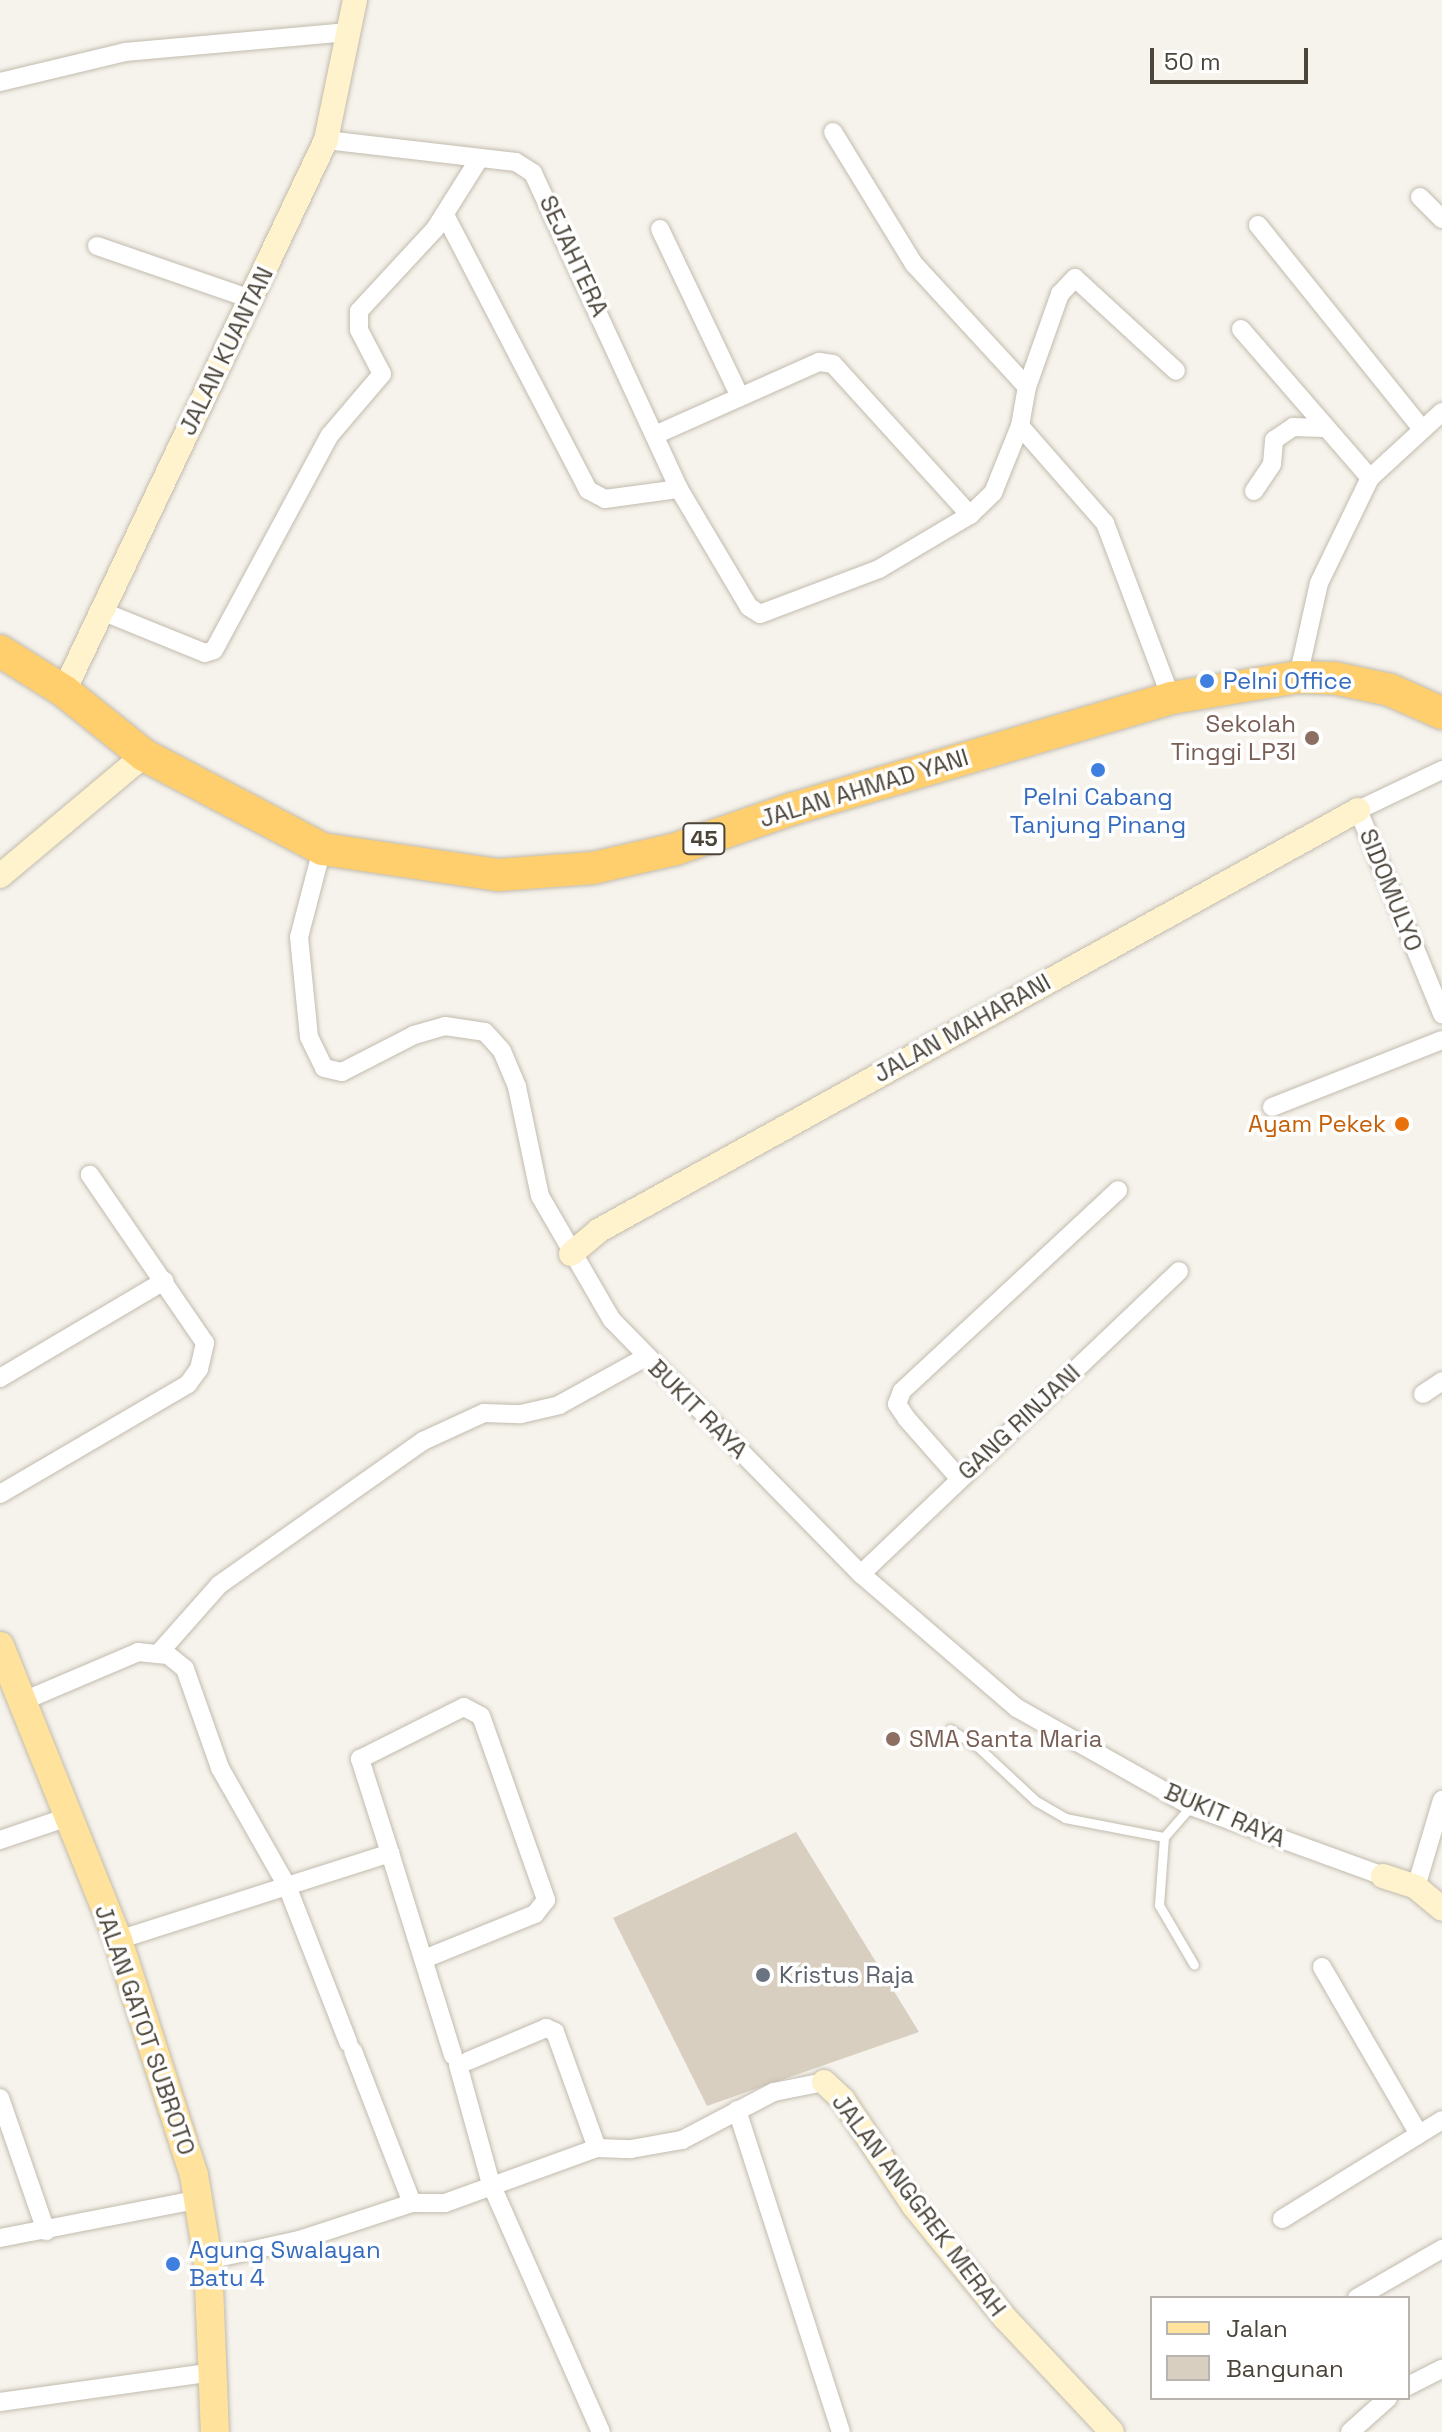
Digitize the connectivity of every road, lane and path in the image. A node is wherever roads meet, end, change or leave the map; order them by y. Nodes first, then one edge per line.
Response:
1 (355, 0) edge
2 (351, 32) junction
3 (2, 74) edge
4 (833, 132) dead end
5 (326, 140) junction
6 (479, 159) junction
7 (1420, 197) dead end
8 (445, 215) junction
9 (1442, 219) edge
10 (1258, 225) dead end
11 (660, 229) dead end
12 (97, 246) dead end
13 (254, 300) junction
14 (1241, 329) dead end
15 (1176, 371) dead end
16 (1027, 387) junction
17 (740, 397) junction
18 (1442, 412) edge
19 (1020, 426) junction
20 (1323, 428) junction
21 (1421, 428) junction
22 (655, 435) junction
23 (1370, 478) junction
24 (679, 489) junction
25 (1254, 491) dead end
26 (970, 515) junction
27 (99, 610) junction
28 (0, 651) edge
29 (1298, 677) junction
30 (64, 691) junction
31 (1171, 698) junction
32 (1442, 713) edge
33 (144, 755) junction
34 (1442, 770) edge
35 (1358, 810) junction
36 (322, 849) junction
37 (0, 876) edge
38 (1442, 1014) edge
39 (1442, 1040) edge
40 (1272, 1107) dead end
41 (90, 1175) dead end
42 (1118, 1190) dead end
43 (571, 1254) junction
44 (1179, 1271) dead end
45 (164, 1281) junction
46 (646, 1357) junction
47 (0, 1378) edge
48 (1442, 1381) edge
49 (1423, 1394) dead end
50 (959, 1478) junction
51 (0, 1494) edge
52 (861, 1574) junction
53 (0, 1646) edge
54 (158, 1654) junction
55 (21, 1702) junction
56 (950, 1729) dead end
57 (1442, 1800) edge
58 (1191, 1806) junction
59 (65, 1818) junction
60 (1164, 1837) junction
61 (0, 1840) edge
62 (390, 1853) junction
63 (1383, 1876) joint
64 (287, 1886) junction
65 (1416, 1887) junction
66 (1442, 1909) edge
67 (118, 1940) junction
68 (424, 1959) junction
69 (1194, 1965) dead end
70 (1322, 1967) dead end
71 (459, 2060) junction
72 (819, 2083) joint
73 (0, 2098) edge
74 (737, 2110) junction
75 (1442, 2120) edge
76 (1419, 2134) junction
77 (597, 2148) junction
78 (491, 2184) junction
79 (201, 2199) junction
80 (412, 2203) junction
81 (1282, 2219) dead end
82 (46, 2231) junction
83 (0, 2238) edge
84 (1442, 2249) edge
85 (208, 2260) junction
86 (1360, 2296) edge
87 (1442, 2369) edge
88 (213, 2372) junction
89 (1410, 2385) edge
90 (1386, 2400) edge
91 (0, 2402) edge
92 (215, 2432) edge
93 (601, 2432) edge
94 (841, 2432) edge
95 (1112, 2432) edge
96 (1350, 2432) edge

1 - 2 street, JALAN KUANTAN
2 - 3 street
2 - 5 street, JALAN KUANTAN
4 - 16 street
5 - 6 street, SEJAHTERA
5 - 13 street, JALAN KUANTAN
6 - 8 street
6 - 22 street, SEJAHTERA
7 - 9 street
8 - 24 street
8 - 27 street
10 - 21 street
11 - 17 street
12 - 13 street
13 - 27 street, JALAN KUANTAN
14 - 20 street
15 - 16 street
16 - 19 street
17 - 22 street
17 - 26 street
18 - 21 street
19 - 26 street
19 - 31 street
20 - 23 street
20 - 25 street
21 - 23 street
22 - 24 street, SEJAHTERA
23 - 29 street
24 - 26 street, SEJAHTERA
27 - 30 street, JALAN KUANTAN
28 - 30 highway, JALAN AHMAD YANI / 45
29 - 31 highway, JALAN AHMAD YANI / 45
29 - 32 highway, JALAN AHMAD YANI / 45
30 - 33 highway, JALAN AHMAD YANI / 45
31 - 36 highway, JALAN AHMAD YANI / 45
33 - 36 highway, JALAN AHMAD YANI / 45
33 - 37 street
34 - 35 street
35 - 38 street, SIDOMULYO
35 - 43 street, JALAN MAHARANI
36 - 43 street, BUKIT RAYA
39 - 40 street
41 - 45 street
42 - 50 street
43 - 46 street, BUKIT RAYA
44 - 50 street, GANG RINJANI
45 - 47 street
45 - 51 street
46 - 52 street, BUKIT RAYA
46 - 54 street
48 - 49 street
50 - 52 street, GANG RINJANI
52 - 58 street, BUKIT RAYA
53 - 55 main road, JALAN GATOT SUBROTO
54 - 55 street
54 - 64 street
55 - 59 main road, JALAN GATOT SUBROTO
56 - 60 lane
57 - 65 street
58 - 60 lane
58 - 63 street, BUKIT RAYA
59 - 61 street
59 - 67 main road, JALAN GATOT SUBROTO
60 - 69 lane
62 - 64 street
62 - 68 street
62 - 68 street
63 - 65 street
64 - 67 street
64 - 80 street
65 - 66 street
67 - 79 main road, JALAN GATOT SUBROTO
68 - 71 street
70 - 76 street
71 - 77 street
71 - 78 street
72 - 74 street
72 - 95 street, JALAN ANGGREK MERAH
73 - 82 street
74 - 77 street
74 - 94 street
75 - 76 street
76 - 81 street
77 - 78 street
78 - 80 street
78 - 93 street
79 - 82 street
79 - 85 main road, JALAN GATOT SUBROTO
80 - 85 street
82 - 83 street
84 - 86 street
85 - 88 main road, JALAN GATOT SUBROTO
87 - 89 street
88 - 91 street
88 - 92 main road, JALAN GATOT SUBROTO
90 - 96 street

